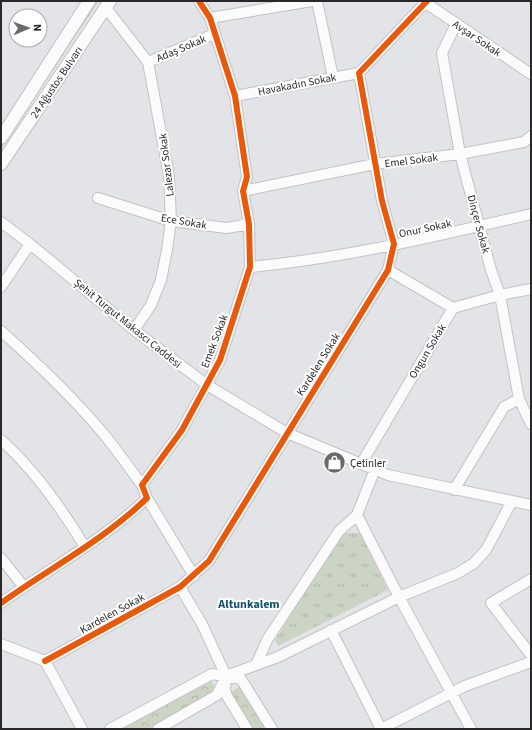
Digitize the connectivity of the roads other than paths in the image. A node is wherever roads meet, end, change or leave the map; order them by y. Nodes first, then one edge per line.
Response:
1 (90, 1) edge
2 (199, 1) edge
3 (312, 1) edge
4 (317, 1) edge
5 (425, 2) edge
6 (108, 5) edge
7 (210, 18) junction
8 (456, 24) junction
9 (214, 34) junction
10 (148, 62) junction
11 (359, 73) junction
12 (531, 74) edge
13 (333, 77) junction
14 (235, 96) junction
15 (531, 136) edge
16 (1, 138) edge
17 (460, 154) junction
18 (1, 164) edge
19 (375, 164) junction
20 (243, 191) junction
21 (98, 198) dead end
22 (531, 214) edge
23 (171, 221) junction
24 (1, 222) edge
25 (249, 224) junction
26 (480, 226) junction
27 (30, 244) junction
28 (394, 244) junction
29 (250, 267) junction
30 (388, 270) junction
31 (1, 287) edge
32 (531, 289) edge
33 (500, 295) junction
34 (453, 308) junction
35 (134, 330) junction
36 (1, 331) edge
37 (207, 385) junction
38 (519, 399) junction
39 (531, 424) edge
40 (287, 433) junction
41 (1, 440) edge
42 (361, 464) junction
43 (375, 469) junction
44 (142, 484) junction
45 (454, 490) junction
46 (148, 498) junction
47 (512, 501) junction
48 (531, 505) edge
49 (357, 515) junction
50 (85, 547) junction
51 (1, 558) edge
52 (194, 576) junction
53 (531, 579) edge
54 (24, 587) junction
55 (180, 587) junction
56 (399, 597) junction
57 (1, 603) edge
58 (331, 630) junction
59 (1, 644) edge
60 (531, 655) edge
61 (45, 661) junction
62 (531, 662) edge
63 (256, 665) junction
64 (226, 676) junction
65 (451, 694) junction
66 (163, 728) edge
67 (82, 729) edge
68 (110, 729) edge
69 (247, 729) edge
70 (272, 729) edge
71 (381, 729) edge
72 (471, 729) edge

1 - 16 main road, 24 Ağustos Bulvarı
2 - 7 street, Emek Sokak
3 - 7 street, Adaş Sokak
4 - 13 street
5 - 8 street, Avşar Sokak
5 - 11 street
6 - 10 street, Lalezar Sokak
6 - 18 main road, 24 Ağustos Bulvarı
7 - 9 street, Emek Sokak
8 - 12 street, Avşar Sokak
8 - 17 street, Dinçer Sokak
9 - 10 street, Adaş Sokak
9 - 14 street, Emek Sokak
10 - 23 street, Lalezar Sokak
11 - 13 street, Havakadın Sokak
11 - 19 street, Kardelen Sokak
13 - 14 street, Havakadın Sokak
14 - 20 street, Emek Sokak
15 - 17 street, Emel Sokak
17 - 19 street, Emel Sokak
17 - 26 street, Dinçer Sokak
19 - 20 street, Emel Sokak
19 - 28 street, Kardelen Sokak
20 - 25 street, Emek Sokak
21 - 23 street, Ece Sokak
22 - 26 street, Onur Sokak
23 - 25 street, Ece Sokak
23 - 35 street, Lalezar Sokak
24 - 27 street, Şehit Turgut Makascı Caddesi
25 - 29 street, Emek Sokak
26 - 28 street, Onur Sokak
26 - 33 street, Dinçer Sokak
27 - 31 street
27 - 35 street, Şehit Turgut Makascı Caddesi
28 - 29 street, Onur Sokak
28 - 30 street, Kardelen Sokak
29 - 37 street, Emek Sokak
30 - 34 street
30 - 40 street, Kardelen Sokak
32 - 33 street
33 - 34 street
33 - 38 street, Dinçer Sokak
34 - 42 street, Ongun Sokak
35 - 37 street, Şehit Turgut Makascı Caddesi
36 - 44 street
37 - 40 street, Şehit Turgut Makascı Caddesi
37 - 44 street, Emek Sokak
38 - 39 street, Dinçer Sokak
38 - 45 street
40 - 42 street, Şehit Turgut Makascı Caddesi
40 - 52 street, Kardelen Sokak
41 - 50 street
42 - 43 street, Şehit Turgut Makascı Caddesi
43 - 45 street, Şehit Turgut Makascı Caddesi
43 - 49 street
44 - 46 street
45 - 47 street, Şehit Turgut Makascı Caddesi
46 - 50 street
46 - 52 street
47 - 48 street, Şehit Turgut Makascı Caddesi
47 - 56 street
49 - 56 street
49 - 63 street
50 - 54 street
51 - 54 street
52 - 55 street, Kardelen Sokak
53 - 60 street
54 - 57 street
55 - 61 street, Kardelen Sokak
55 - 64 street
56 - 58 street
56 - 65 street
58 - 63 street
58 - 71 street
59 - 61 street
61 - 67 street
62 - 65 street
63 - 64 street
64 - 66 street
64 - 68 street
64 - 69 street
64 - 70 street
65 - 71 street
65 - 72 street

